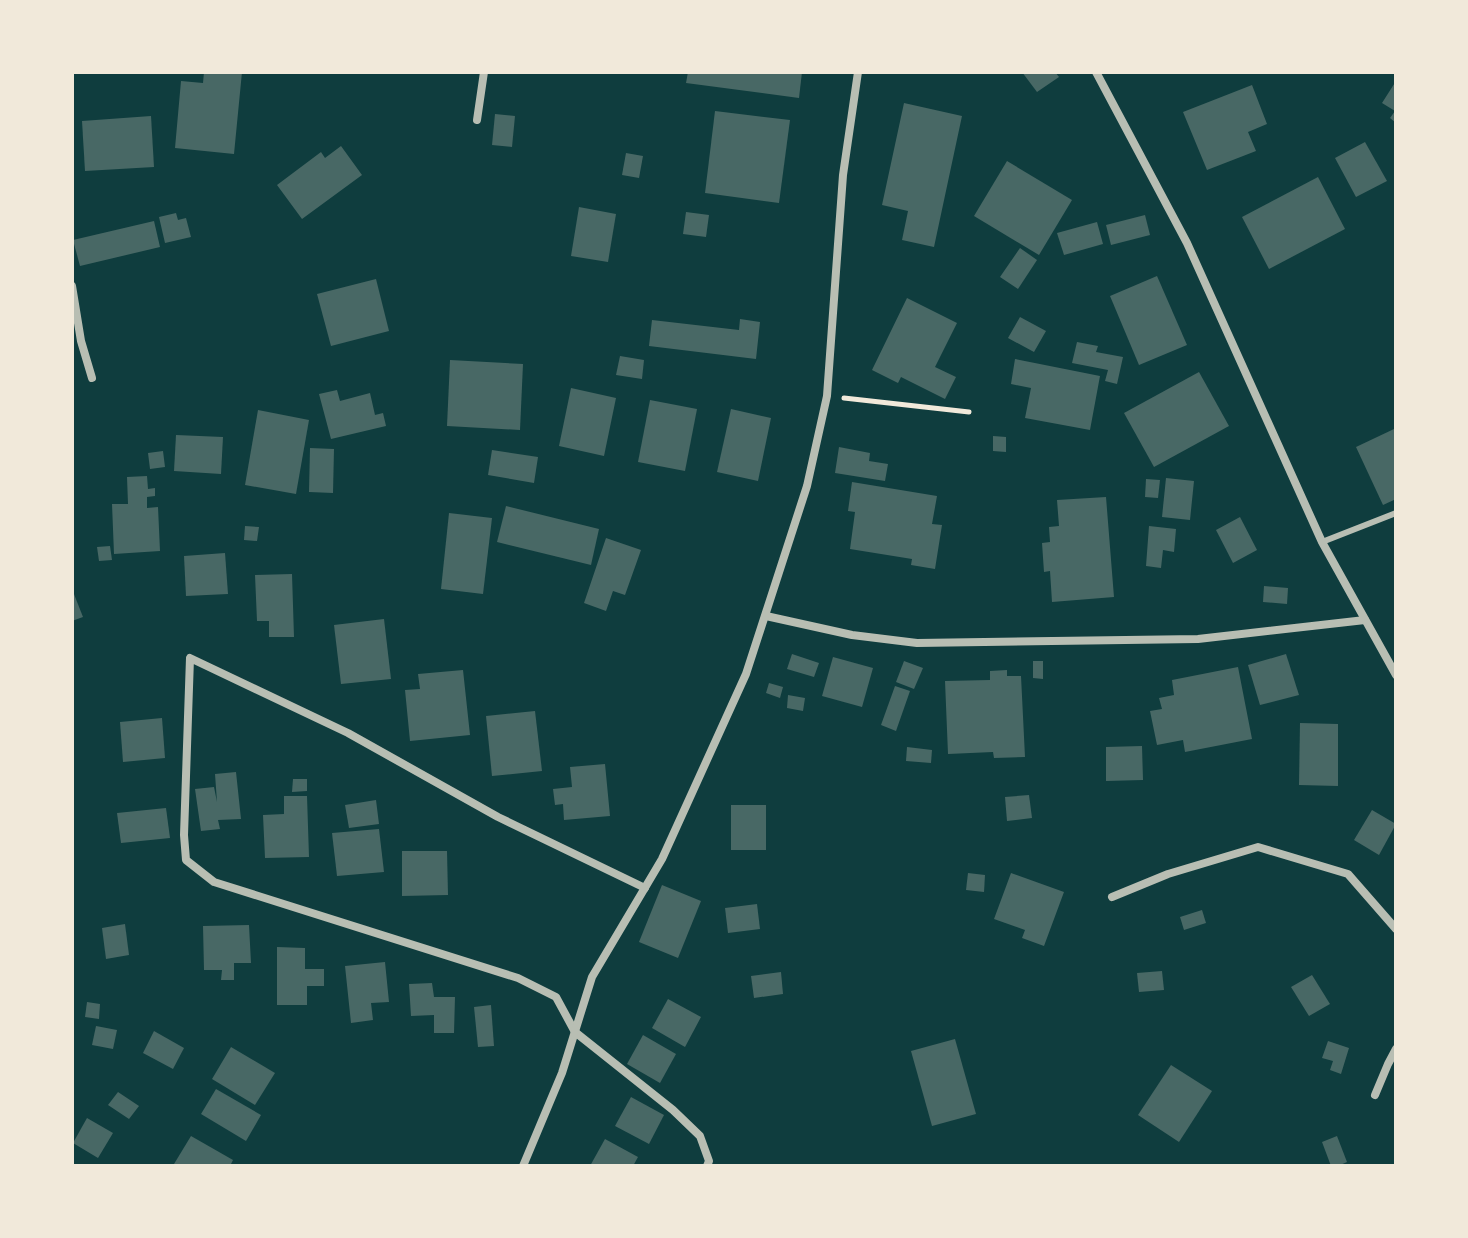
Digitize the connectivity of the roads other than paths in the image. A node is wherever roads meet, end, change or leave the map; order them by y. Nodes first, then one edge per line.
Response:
1 (484, 72) edge
2 (858, 72) edge
3 (1096, 72) edge
4 (477, 120) dead end
5 (72, 286) edge
6 (92, 378) dead end
7 (1396, 513) edge
8 (1322, 542) junction
9 (766, 616) junction
10 (1365, 620) junction
11 (1396, 675) edge
12 (645, 888) junction
13 (1112, 897) dead end
14 (1396, 929) edge
15 (575, 1032) junction
16 (1396, 1049) edge
17 (1375, 1095) dead end
18 (523, 1166) edge
19 (707, 1166) edge

1 - 4 street
2 - 9 street
3 - 8 street
5 - 6 street
7 - 8 lane
8 - 10 street
9 - 10 street
9 - 12 street
10 - 11 street
12 - 15 street
12 - 15 street
13 - 14 street
15 - 18 street
15 - 19 street
16 - 17 street

